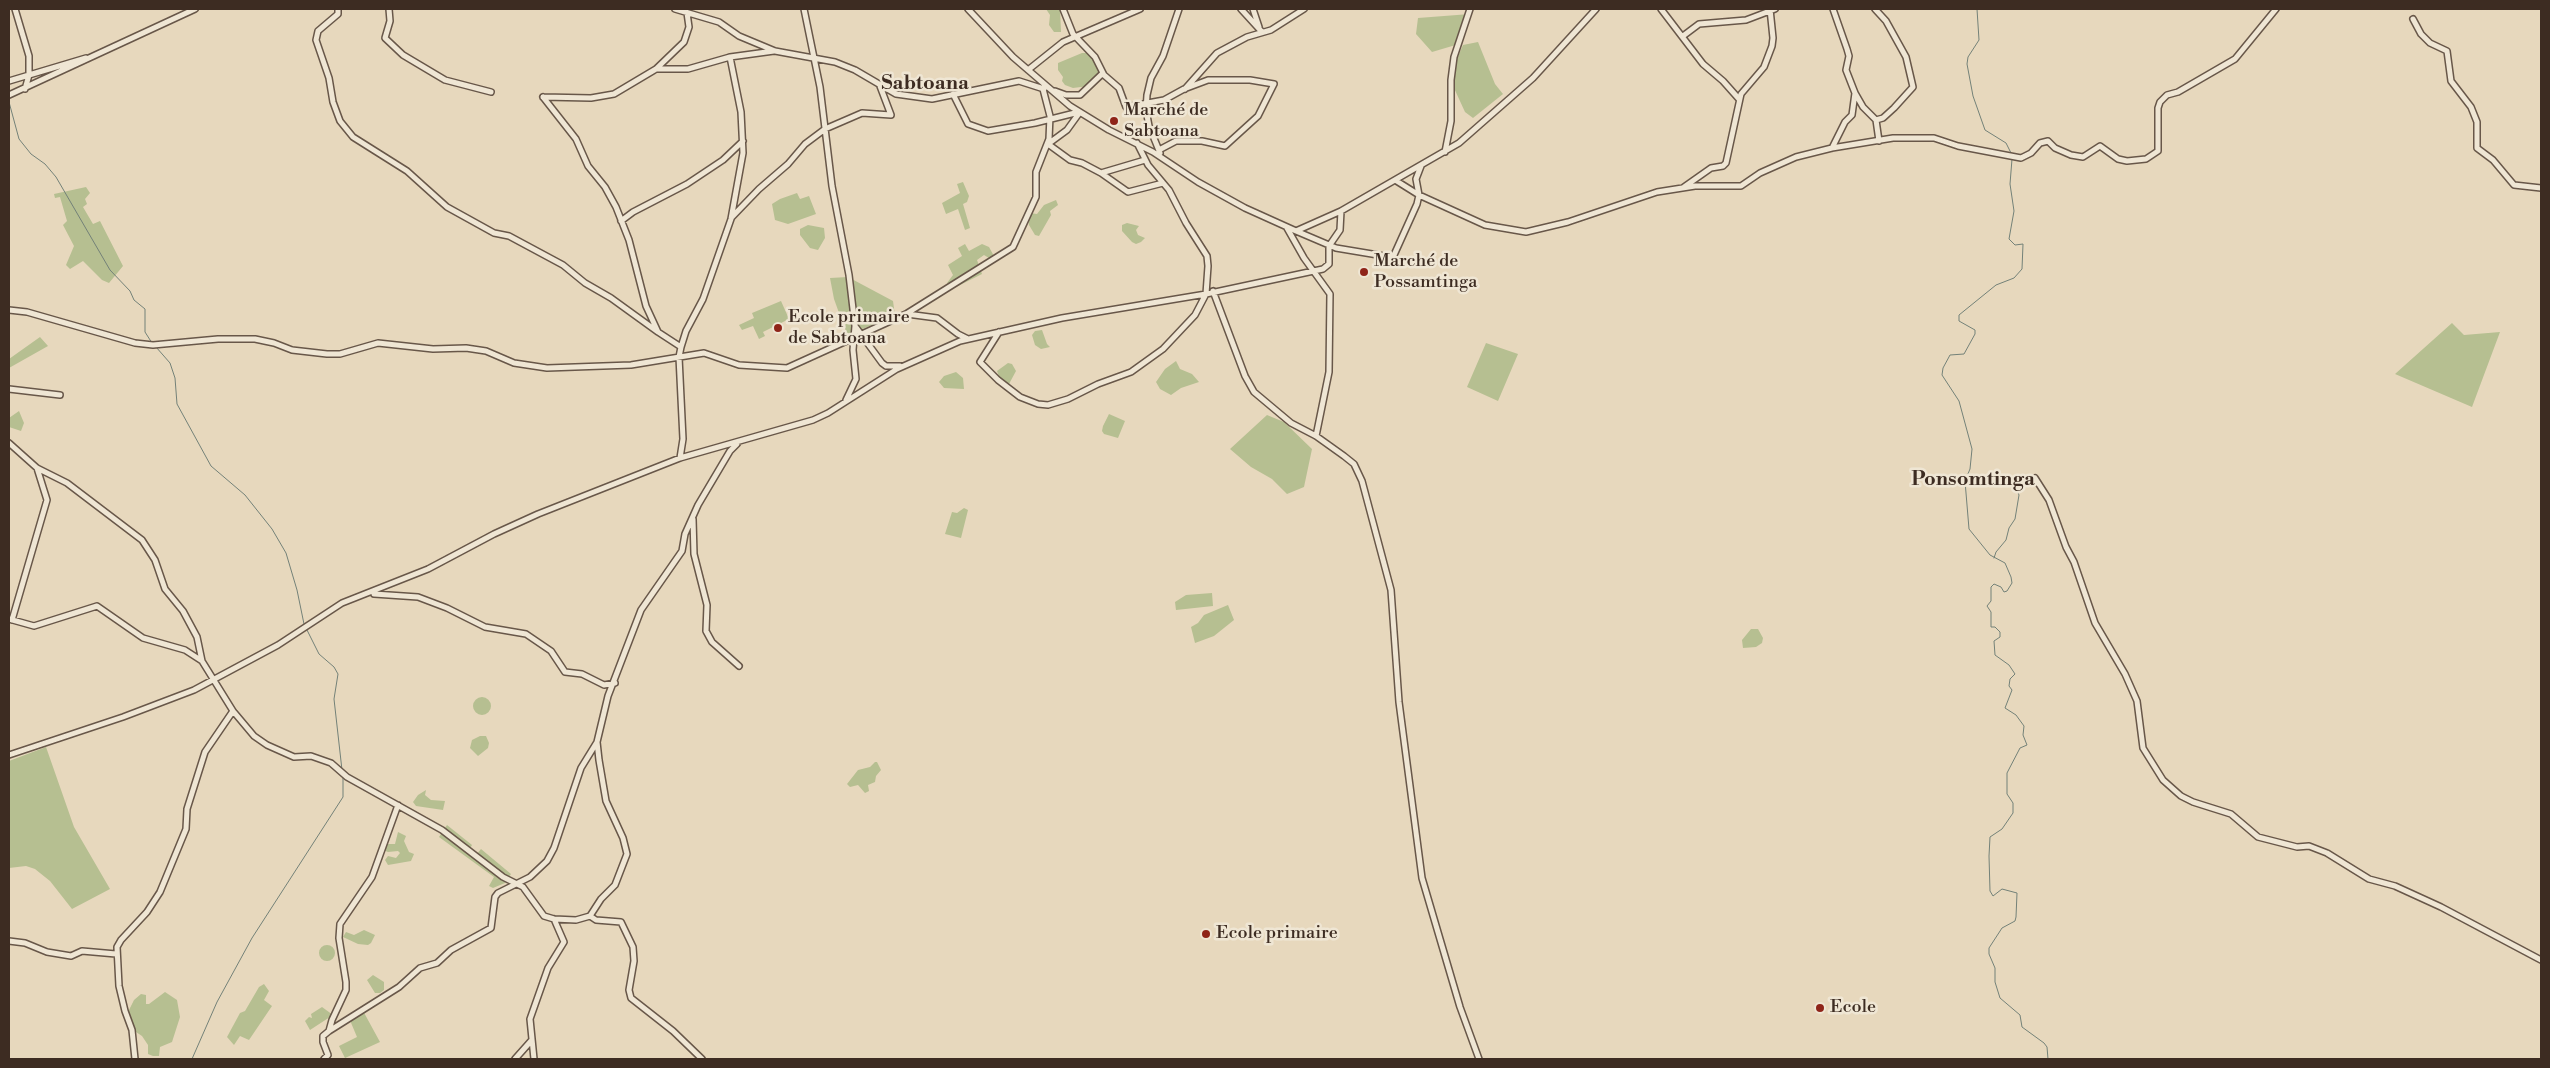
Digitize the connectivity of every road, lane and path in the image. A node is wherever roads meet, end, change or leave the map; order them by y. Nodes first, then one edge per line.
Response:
1 (15, 9) edge
2 (195, 9) edge
3 (338, 9) edge
4 (389, 9) edge
5 (675, 9) edge
6 (804, 9) edge
7 (968, 9) edge
8 (1063, 9) edge
9 (1140, 9) edge
10 (1179, 9) edge
11 (1241, 9) edge
12 (1253, 9) edge
13 (1304, 9) edge
14 (1470, 9) edge
15 (1596, 9) edge
16 (1661, 9) edge
17 (1771, 9) edge
18 (1833, 9) edge
19 (1875, 9) edge
20 (2276, 9) edge
21 (687, 13) junction
22 (2413, 19) dead end
23 (1262, 32) junction
24 (1683, 36) junction
25 (1076, 38) junction
26 (775, 51) junction
27 (98, 54) junction
28 (730, 57) junction
29 (814, 58) junction
30 (656, 69) junction
31 (1028, 70) junction
32 (1102, 73) junction
33 (29, 75) junction
34 (9, 81) edge
35 (880, 86) junction
36 (25, 89) junction
37 (1043, 89) junction
38 (1184, 89) junction
39 (1051, 90) junction
40 (491, 92) dead end
41 (1855, 93) junction
42 (953, 94) junction
43 (9, 95) edge
44 (1739, 99) junction
45 (1146, 105) junction
46 (1080, 112) junction
47 (1051, 119) junction
48 (1876, 120) junction
49 (825, 130) junction
50 (744, 141) junction
51 (1879, 141) junction
52 (1137, 143) junction
53 (1048, 144) junction
54 (1832, 148) junction
55 (1158, 150) junction
56 (1445, 152) junction
57 (1145, 160) junction
58 (1165, 160) junction
59 (1421, 166) junction
60 (1100, 173) junction
61 (1395, 180) junction
62 (1163, 183) junction
63 (1683, 188) junction
64 (2541, 188) edge
65 (1419, 195) junction
66 (1341, 211) junction
67 (731, 219) junction
68 (621, 222) junction
69 (1287, 228) junction
70 (1296, 231) junction
71 (1329, 246) junction
72 (1314, 272) junction
73 (1213, 291) junction
74 (1206, 294) junction
75 (9, 310) edge
76 (906, 314) junction
77 (658, 332) junction
78 (998, 332) junction
79 (857, 336) junction
80 (968, 339) junction
81 (681, 347) junction
82 (679, 357) junction
83 (904, 366) junction
84 (9, 389) edge
85 (60, 395) dead end
86 (845, 402) junction
87 (1316, 436) junction
88 (738, 443) junction
89 (9, 445) edge
90 (680, 458) junction
91 (37, 468) junction
92 (2035, 478) dead end
93 (693, 516) junction
94 (371, 594) junction
95 (10, 620) edge
96 (202, 661) junction
97 (739, 666) dead end
98 (214, 680) junction
99 (615, 683) junction
100 (233, 711) junction
101 (597, 742) junction
102 (9, 755) edge
103 (398, 805) junction
104 (514, 883) junction
105 (590, 916) junction
106 (554, 919) junction
107 (9, 940) edge
108 (116, 954) junction
109 (2541, 960) edge
110 (329, 1031) junction
111 (531, 1041) junction
112 (134, 1059) edge
113 (324, 1059) edge
114 (515, 1059) edge
115 (534, 1059) edge
116 (702, 1059) edge
117 (1479, 1059) edge

1 - 33 street
2 - 27 street
3 - 77 street
4 - 40 street
5 - 21 street
6 - 29 street
7 - 31 street
8 - 25 street
9 - 25 street
10 - 45 street
11 - 23 street
12 - 23 street
13 - 23 street
14 - 56 street
15 - 56 street
16 - 24 street
17 - 24 street
17 - 44 street
18 - 41 street
19 - 48 street
20 - 51 street
21 - 26 street
21 - 30 street
22 - 64 street
23 - 38 street
24 - 44 street
25 - 31 street
25 - 32 street
26 - 28 street
26 - 29 street
27 - 33 street
27 - 36 street
28 - 30 street
28 - 50 street
29 - 35 street
29 - 49 street
30 - 68 street
31 - 39 street
32 - 39 street
32 - 45 street
33 - 34 street
33 - 36 street
35 - 42 street
35 - 49 street
36 - 43 street
37 - 39 street
37 - 42 street
37 - 47 street
38 - 45 street
38 - 55 street
39 - 46 street
41 - 48 street
41 - 54 street
42 - 47 street
44 - 63 street
45 - 55 street
46 - 47 street
46 - 52 street
46 - 53 street
47 - 53 street
48 - 51 street
49 - 67 street
49 - 79 street
50 - 67 street
50 - 68 street
51 - 54 street
52 - 57 street
52 - 58 street
53 - 60 street
53 - 76 street
54 - 63 street
55 - 58 street
56 - 59 street
57 - 60 street
57 - 62 street
58 - 69 street
59 - 61 street
59 - 65 street
60 - 62 street
61 - 65 street
61 - 66 street
62 - 74 street
63 - 65 street
65 - 71 street
66 - 70 street
66 - 71 street
67 - 81 street
68 - 77 street
69 - 70 street
69 - 72 street
70 - 71 street
71 - 72 street
72 - 73 street
72 - 87 street
73 - 74 street
73 - 87 street
74 - 78 street
74 - 78 street
75 - 82 street
76 - 79 street
76 - 80 street
77 - 81 street
78 - 80 street
79 - 82 street
79 - 83 street
79 - 86 street
80 - 83 street
81 - 82 street
82 - 90 street
83 - 86 street
84 - 85 street
86 - 88 street
87 - 117 street
88 - 90 street
88 - 93 street
89 - 91 street
90 - 94 street
91 - 95 street
91 - 96 street
92 - 109 street
93 - 97 street
93 - 99 street
94 - 98 street
94 - 99 street
95 - 96 street
96 - 98 street
98 - 100 street
98 - 102 street
99 - 101 street
100 - 103 street
100 - 108 street
101 - 104 street
101 - 105 street
103 - 104 street
103 - 110 street
104 - 106 street
104 - 110 street
105 - 106 street
105 - 116 street
106 - 111 street
107 - 108 street
108 - 112 street
110 - 113 street
111 - 114 street
111 - 115 street

